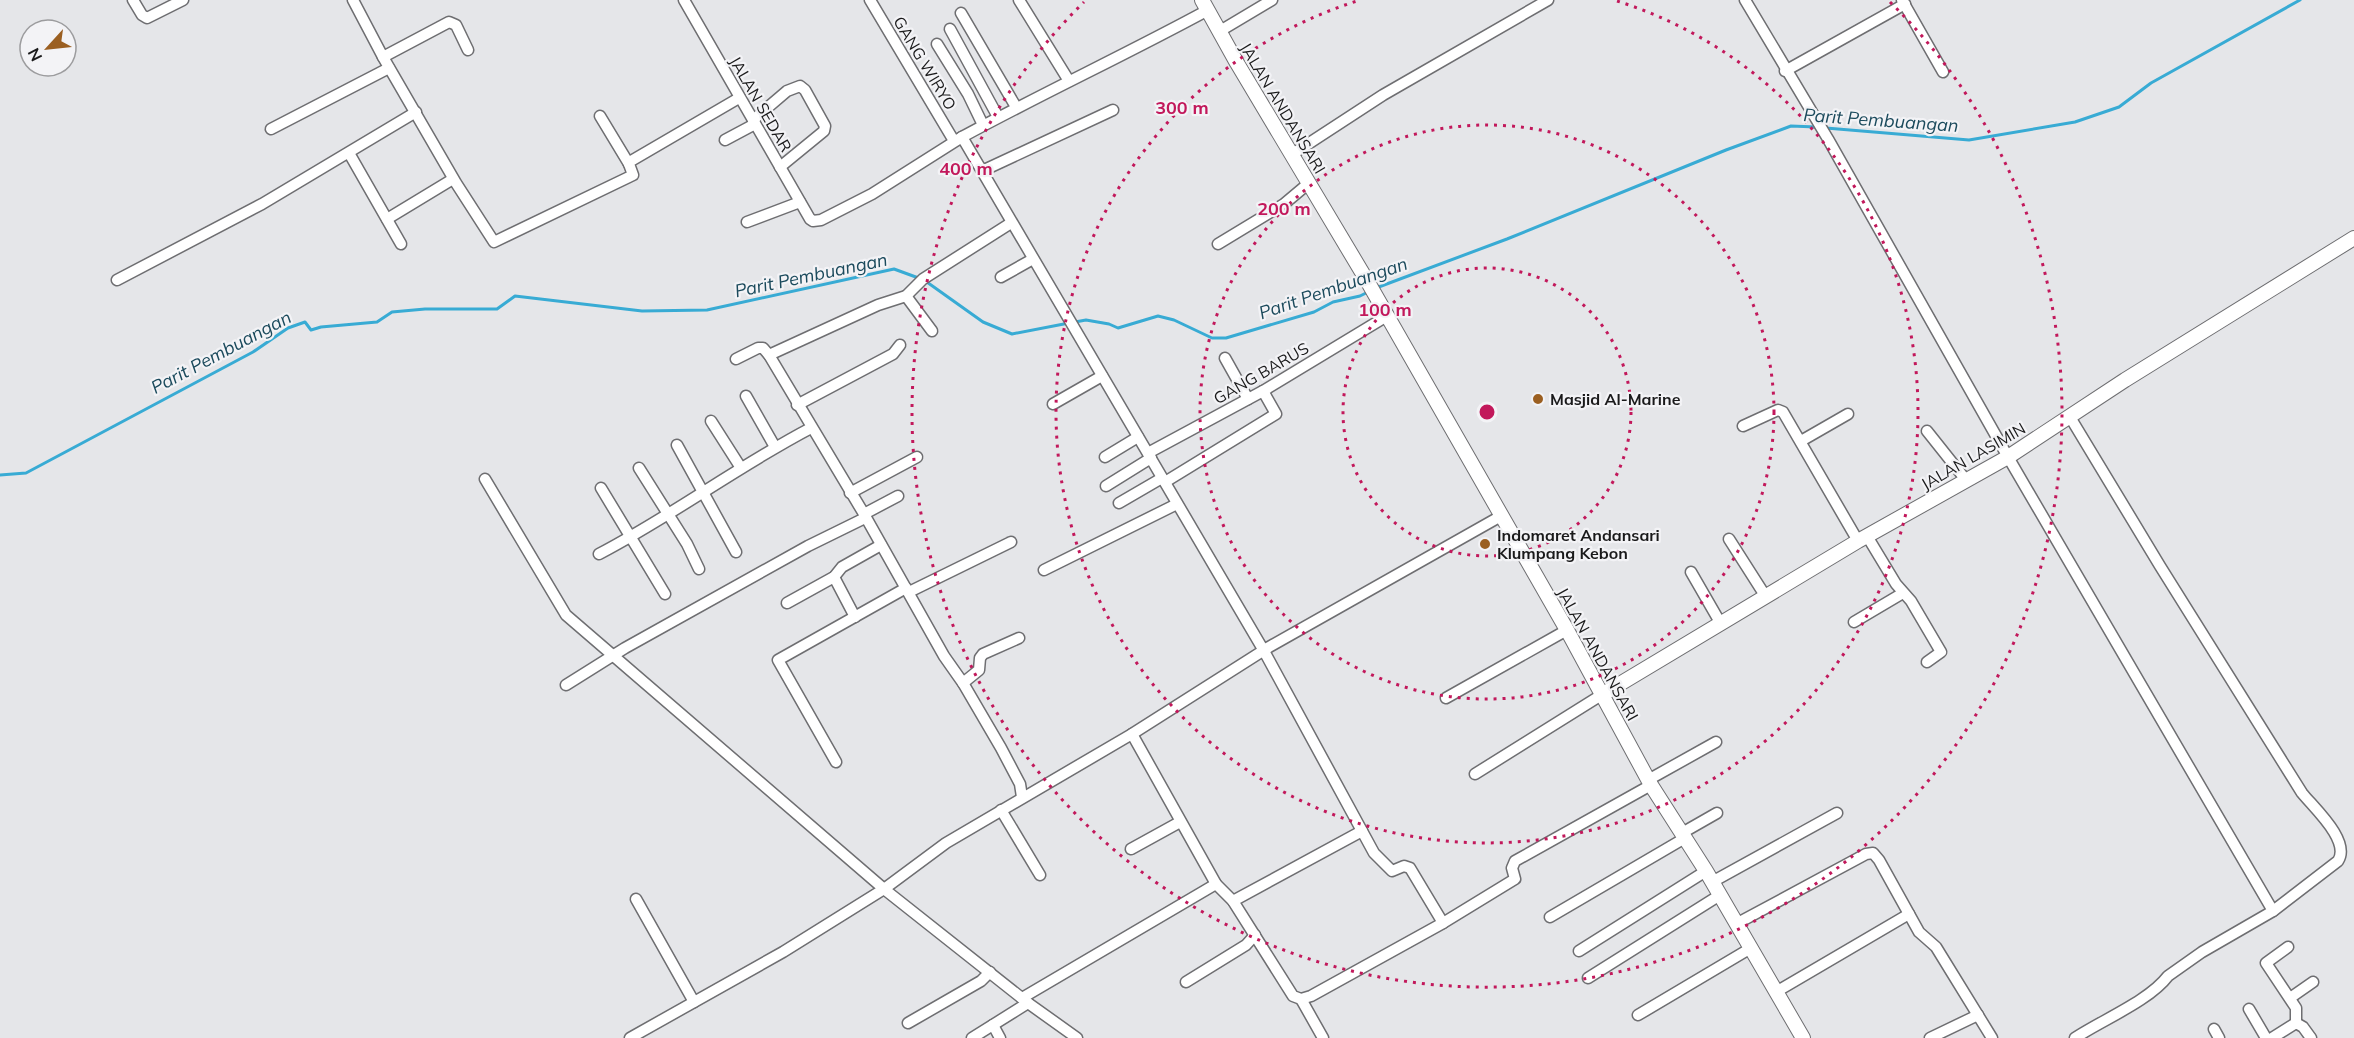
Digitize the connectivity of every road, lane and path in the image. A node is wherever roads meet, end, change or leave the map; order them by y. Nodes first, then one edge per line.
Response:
1 (133, 0) edge
2 (183, 0) edge
3 (353, 0) edge
4 (684, 0) edge
5 (870, 0) edge
6 (1018, 0) edge
7 (1272, 0) edge
8 (1548, 0) edge
9 (1745, 0) edge
10 (1904, 2) edge
11 (1205, 5) edge
12 (961, 13) dead end
13 (950, 30) dead end
14 (1220, 31) junction
15 (937, 44) dead end
16 (468, 50) dead end
17 (382, 57) junction
18 (389, 68) junction
19 (1785, 70) junction
20 (1943, 72) dead end
21 (1069, 81) junction
22 (739, 98) junction
23 (1016, 107) junction
24 (1113, 110) dead end
25 (416, 112) junction
26 (600, 116) dead end
27 (998, 117) junction
28 (754, 122) junction
29 (983, 125) junction
30 (271, 129) dead end
31 (958, 139) junction
32 (725, 140) dead end
33 (349, 153) junction
34 (1291, 155) junction
35 (629, 164) junction
36 (780, 167) junction
37 (982, 171) junction
38 (453, 179) junction
39 (1309, 183) junction
40 (800, 202) junction
41 (387, 219) junction
42 (747, 222) dead end
43 (1011, 223) junction
44 (2354, 238) edge
45 (401, 244) dead end
46 (1218, 244) dead end
47 (1033, 259) junction
48 (1001, 278) dead end
49 (117, 280) dead end
50 (910, 293) junction
51 (1387, 316) junction
52 (932, 331) dead end
53 (900, 345) dead end
54 (769, 356) junction
55 (1225, 358) dead end
56 (736, 359) dead end
57 (1102, 376) junction
58 (1263, 391) junction
59 (746, 396) dead end
60 (1248, 399) junction
61 (1053, 404) dead end
62 (797, 405) junction
63 (1848, 414) dead end
64 (2070, 417) junction
65 (711, 421) dead end
66 (1743, 426) dead end
67 (811, 428) junction
68 (1927, 432) dead end
69 (1138, 437) junction
70 (1802, 441) junction
71 (677, 445) dead end
72 (775, 447) junction
73 (1149, 456) junction
74 (917, 457) dead end
75 (1104, 457) dead end
76 (2008, 457) junction
77 (639, 468) dead end
78 (741, 468) junction
79 (485, 479) dead end
80 (1164, 480) junction
81 (1966, 480) junction
82 (1106, 486) dead end
83 (600, 488) dead end
84 (704, 492) junction
85 (850, 493) junction
86 (898, 496) dead end
87 (1119, 503) dead end
88 (1178, 504) junction
89 (668, 514) junction
90 (865, 516) junction
91 (1501, 516) junction
92 (632, 537) junction
93 (1729, 539) dead end
94 (1863, 539) junction
95 (1011, 542) dead end
96 (881, 545) junction
97 (736, 552) dead end
98 (599, 554) dead end
99 (699, 569) dead end
100 (1044, 570) dead end
101 (1691, 572) dead end
102 (834, 577) junction
103 (908, 590) junction
104 (1903, 593) junction
105 (665, 594) dead end
106 (1766, 597) junction
107 (787, 603) dead end
108 (855, 617) junction
109 (1854, 622) dead end
110 (1721, 624) junction
111 (1567, 630) junction
112 (1019, 638) dead end
113 (1264, 651) junction
114 (620, 652) junction
115 (1927, 662) dead end
116 (963, 683) junction
117 (566, 686) dead end
118 (1603, 694) junction
119 (1446, 698) dead end
120 (1132, 734) junction
121 (1716, 742) dead end
122 (836, 762) dead end
123 (1475, 774) dead end
124 (1649, 782) junction
125 (1022, 797) junction
126 (1000, 810) junction
127 (1717, 813) dead end
128 (1837, 813) dead end
129 (1180, 822) junction
130 (1362, 831) junction
131 (1683, 835) junction
132 (1131, 849) dead end
133 (1040, 875) dead end
134 (1709, 877) junction
135 (1216, 884) junction
136 (884, 889) junction
137 (1720, 896) junction
138 (636, 899) dead end
139 (1233, 901) junction
140 (2273, 910) junction
141 (1909, 914) junction
142 (1550, 917) dead end
143 (1443, 923) junction
144 (1736, 924) junction
145 (1255, 935) junction
146 (2288, 947) dead end
147 (1751, 948) junction
148 (1579, 951) dead end
149 (990, 972) junction
150 (1588, 978) dead end
151 (1186, 981) dead end
152 (2313, 982) dead end
153 (1776, 992) junction
154 (2290, 998) junction
155 (1301, 999) junction
156 (1025, 1000) junction
157 (694, 1002) junction
158 (2248, 1009) dead end
159 (1638, 1015) dead end
160 (1978, 1015) junction
161 (908, 1023) dead end
162 (2296, 1023) junction
163 (993, 1025) junction
164 (2078, 1037) edge
165 (630, 1038) edge
166 (972, 1038) edge
167 (1000, 1038) edge
168 (1077, 1038) edge
169 (1323, 1038) edge
170 (1803, 1038) edge
171 (1930, 1038) edge
172 (1992, 1038) edge
173 (2266, 1038) edge
174 (2272, 1038) edge
175 (2311, 1038) edge

1 - 2 street
3 - 17 street
4 - 22 street, JALAN SEDAR
5 - 31 street, GANG WIRYO
6 - 21 street
7 - 14 street
8 - 34 street
9 - 19 street
10 - 19 street
10 - 20 street
11 - 14 street, JALAN ANDANSARI
11 - 21 street
12 - 23 street
13 - 27 street
14 - 34 street, JALAN ANDANSARI
15 - 29 street
16 - 17 street
17 - 18 street
18 - 25 street
18 - 30 street
19 - 76 street
21 - 23 street
22 - 28 street, JALAN SEDAR
22 - 35 street
23 - 27 street
24 - 37 street
25 - 33 street
25 - 38 street
26 - 35 street
27 - 29 street
28 - 32 street
28 - 36 street, JALAN SEDAR
28 - 36 street
29 - 31 street
31 - 37 street, GANG WIRYO
31 - 40 street, JALAN SEDAR
33 - 41 street
33 - 49 street
34 - 39 street, JALAN ANDANSARI
35 - 38 street
36 - 40 street, JALAN SEDAR
37 - 43 street, GANG WIRYO
38 - 41 street
39 - 46 street
39 - 51 street, JALAN ANDANSARI
40 - 42 street
41 - 45 street
43 - 47 street, GANG WIRYO
43 - 50 street
44 - 64 street, JALAN LASIMIN
47 - 48 street
47 - 57 street, GANG WIRYO
50 - 52 street
50 - 54 street
51 - 58 street, GANG BARUS
51 - 91 street, JALAN ANDANSARI
53 - 62 street
54 - 56 street
54 - 62 street
55 - 60 street
57 - 61 street
57 - 69 street, GANG WIRYO
58 - 60 street, GANG BARUS
58 - 80 street
59 - 72 street
60 - 73 street, GANG BARUS
62 - 67 street
63 - 70 street
64 - 76 street, JALAN LASIMIN
64 - 140 street
65 - 78 street
66 - 70 street
67 - 72 street
67 - 85 street
68 - 81 street
69 - 73 street, GANG WIRYO
69 - 75 street
70 - 94 street
71 - 84 street
72 - 78 street
73 - 80 street, GANG WIRYO
73 - 82 street, GANG BARUS
74 - 85 street
76 - 81 street, JALAN LASIMIN
76 - 140 street
77 - 89 street
78 - 84 street
79 - 114 street
80 - 87 street
80 - 88 street, GANG WIRYO
81 - 94 street, JALAN LASIMIN
83 - 92 street
84 - 89 street
84 - 97 street
85 - 90 street
86 - 90 street
88 - 100 street
88 - 113 street, GANG WIRYO
89 - 92 street
89 - 99 street
90 - 96 street
90 - 114 street
91 - 111 street, JALAN ANDANSARI
91 - 113 street
92 - 98 street
92 - 105 street
93 - 106 street
94 - 104 street
94 - 106 street, JALAN LASIMIN
95 - 103 street
96 - 102 street
96 - 103 street
101 - 110 street
102 - 107 street
102 - 108 street
103 - 108 street
103 - 116 street
104 - 109 street
104 - 115 street
106 - 110 street, JALAN LASIMIN
108 - 122 street
110 - 118 street, JALAN LASIMIN
111 - 118 street, JALAN ANDANSARI
111 - 119 street
112 - 116 street
113 - 120 street
113 - 130 street, GANG WIRYO
114 - 117 street
114 - 136 street
116 - 125 street
118 - 123 street
118 - 124 street, JALAN ANDANSARI
120 - 125 street
120 - 129 street
121 - 124 street
124 - 131 street, JALAN ANDANSARI
124 - 143 street
125 - 126 street
126 - 133 street
126 - 136 street
127 - 131 street
128 - 134 street
129 - 132 street
129 - 135 street
130 - 139 street
130 - 143 street, GANG WIRYO
131 - 134 street, JALAN ANDANSARI
131 - 142 street
134 - 137 street, JALAN ANDANSARI
134 - 148 street
135 - 139 street
135 - 156 street
136 - 149 street
136 - 157 street
137 - 144 street, JALAN ANDANSARI
137 - 150 street
138 - 157 street
139 - 145 street
140 - 164 street
141 - 144 street
141 - 153 street
141 - 160 street
143 - 155 street
144 - 147 street, JALAN ANDANSARI
145 - 151 street
145 - 155 street
146 - 154 street
147 - 153 street, JALAN ANDANSARI
147 - 159 street
149 - 156 street
149 - 161 street
152 - 154 street
153 - 170 street, JALAN ANDANSARI
154 - 162 street
155 - 169 street
156 - 163 street
156 - 168 street
157 - 165 street
158 - 173 street
160 - 171 street
160 - 172 street
162 - 174 street
162 - 175 street
163 - 166 street
163 - 167 street

